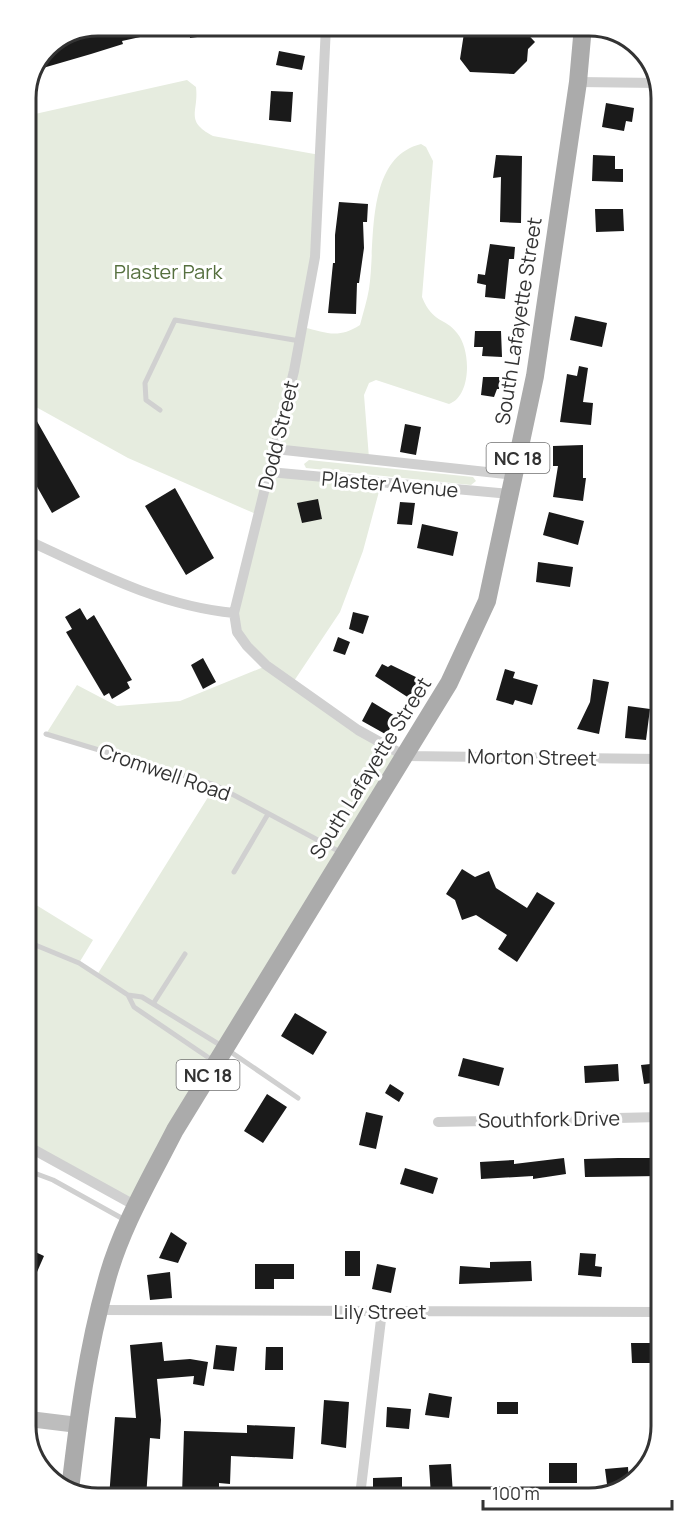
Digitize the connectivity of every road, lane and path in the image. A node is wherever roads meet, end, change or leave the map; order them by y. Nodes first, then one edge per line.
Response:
1 (326, 36) edge
2 (582, 36) edge
3 (578, 82) junction
4 (649, 83) edge
5 (300, 341) junction
6 (160, 410) dead end
7 (275, 449) junction
8 (269, 472) junction
9 (515, 475) junction
10 (511, 494) junction
11 (36, 544) edge
12 (234, 613) junction
13 (46, 734) dead end
14 (405, 756) junction
15 (651, 759) edge
16 (268, 813) junction
17 (343, 853) junction
18 (234, 872) dead end
19 (36, 945) edge
20 (185, 954) dead end
21 (128, 994) junction
22 (153, 1004) junction
23 (221, 1055) junction
24 (298, 1098) dead end
25 (651, 1117) edge
26 (438, 1122) dead end
27 (36, 1152) edge
28 (36, 1174) edge
29 (132, 1214) junction
30 (100, 1310) junction
31 (382, 1311) junction
32 (651, 1312) edge
33 (36, 1420) edge
34 (78, 1425) junction
35 (71, 1482) edge
36 (361, 1488) edge

1 - 5 street, Dodd Street
2 - 3 main road, South Lafayette Street / NC 18
3 - 4 street
3 - 9 main road, South Lafayette Street / NC 18
5 - 6 lane
5 - 7 street, Dodd Street
7 - 8 street, Dodd Street
7 - 9 street, Plaster Avenue
8 - 10 street, Plaster Avenue
8 - 12 street, Dodd Street
9 - 10 main road, South Lafayette Street / NC 18
10 - 14 main road, South Lafayette Street / NC 18
11 - 12 street
12 - 14 street
13 - 16 lane, Cromwell Road
14 - 15 street, Morton Street
14 - 17 main road, South Lafayette Street / NC 18
16 - 17 lane, Cromwell Road
16 - 18 lane
17 - 23 main road, South Lafayette Street / NC 18
19 - 21 lane
20 - 22 lane
21 - 22 lane
21 - 23 lane
22 - 23 lane
23 - 24 lane
23 - 29 main road, South Lafayette Street / NC 18
25 - 26 street, Southfork Drive
27 - 29 street
28 - 29 lane
29 - 30 main road, South Lafayette Street / NC 18
30 - 31 street, Lily Street
30 - 34 main road, South Lafayette Street / NC 18
31 - 32 street, Lily Street
31 - 36 street
33 - 34 street
34 - 35 main road, South Lafayette Street / NC 18

